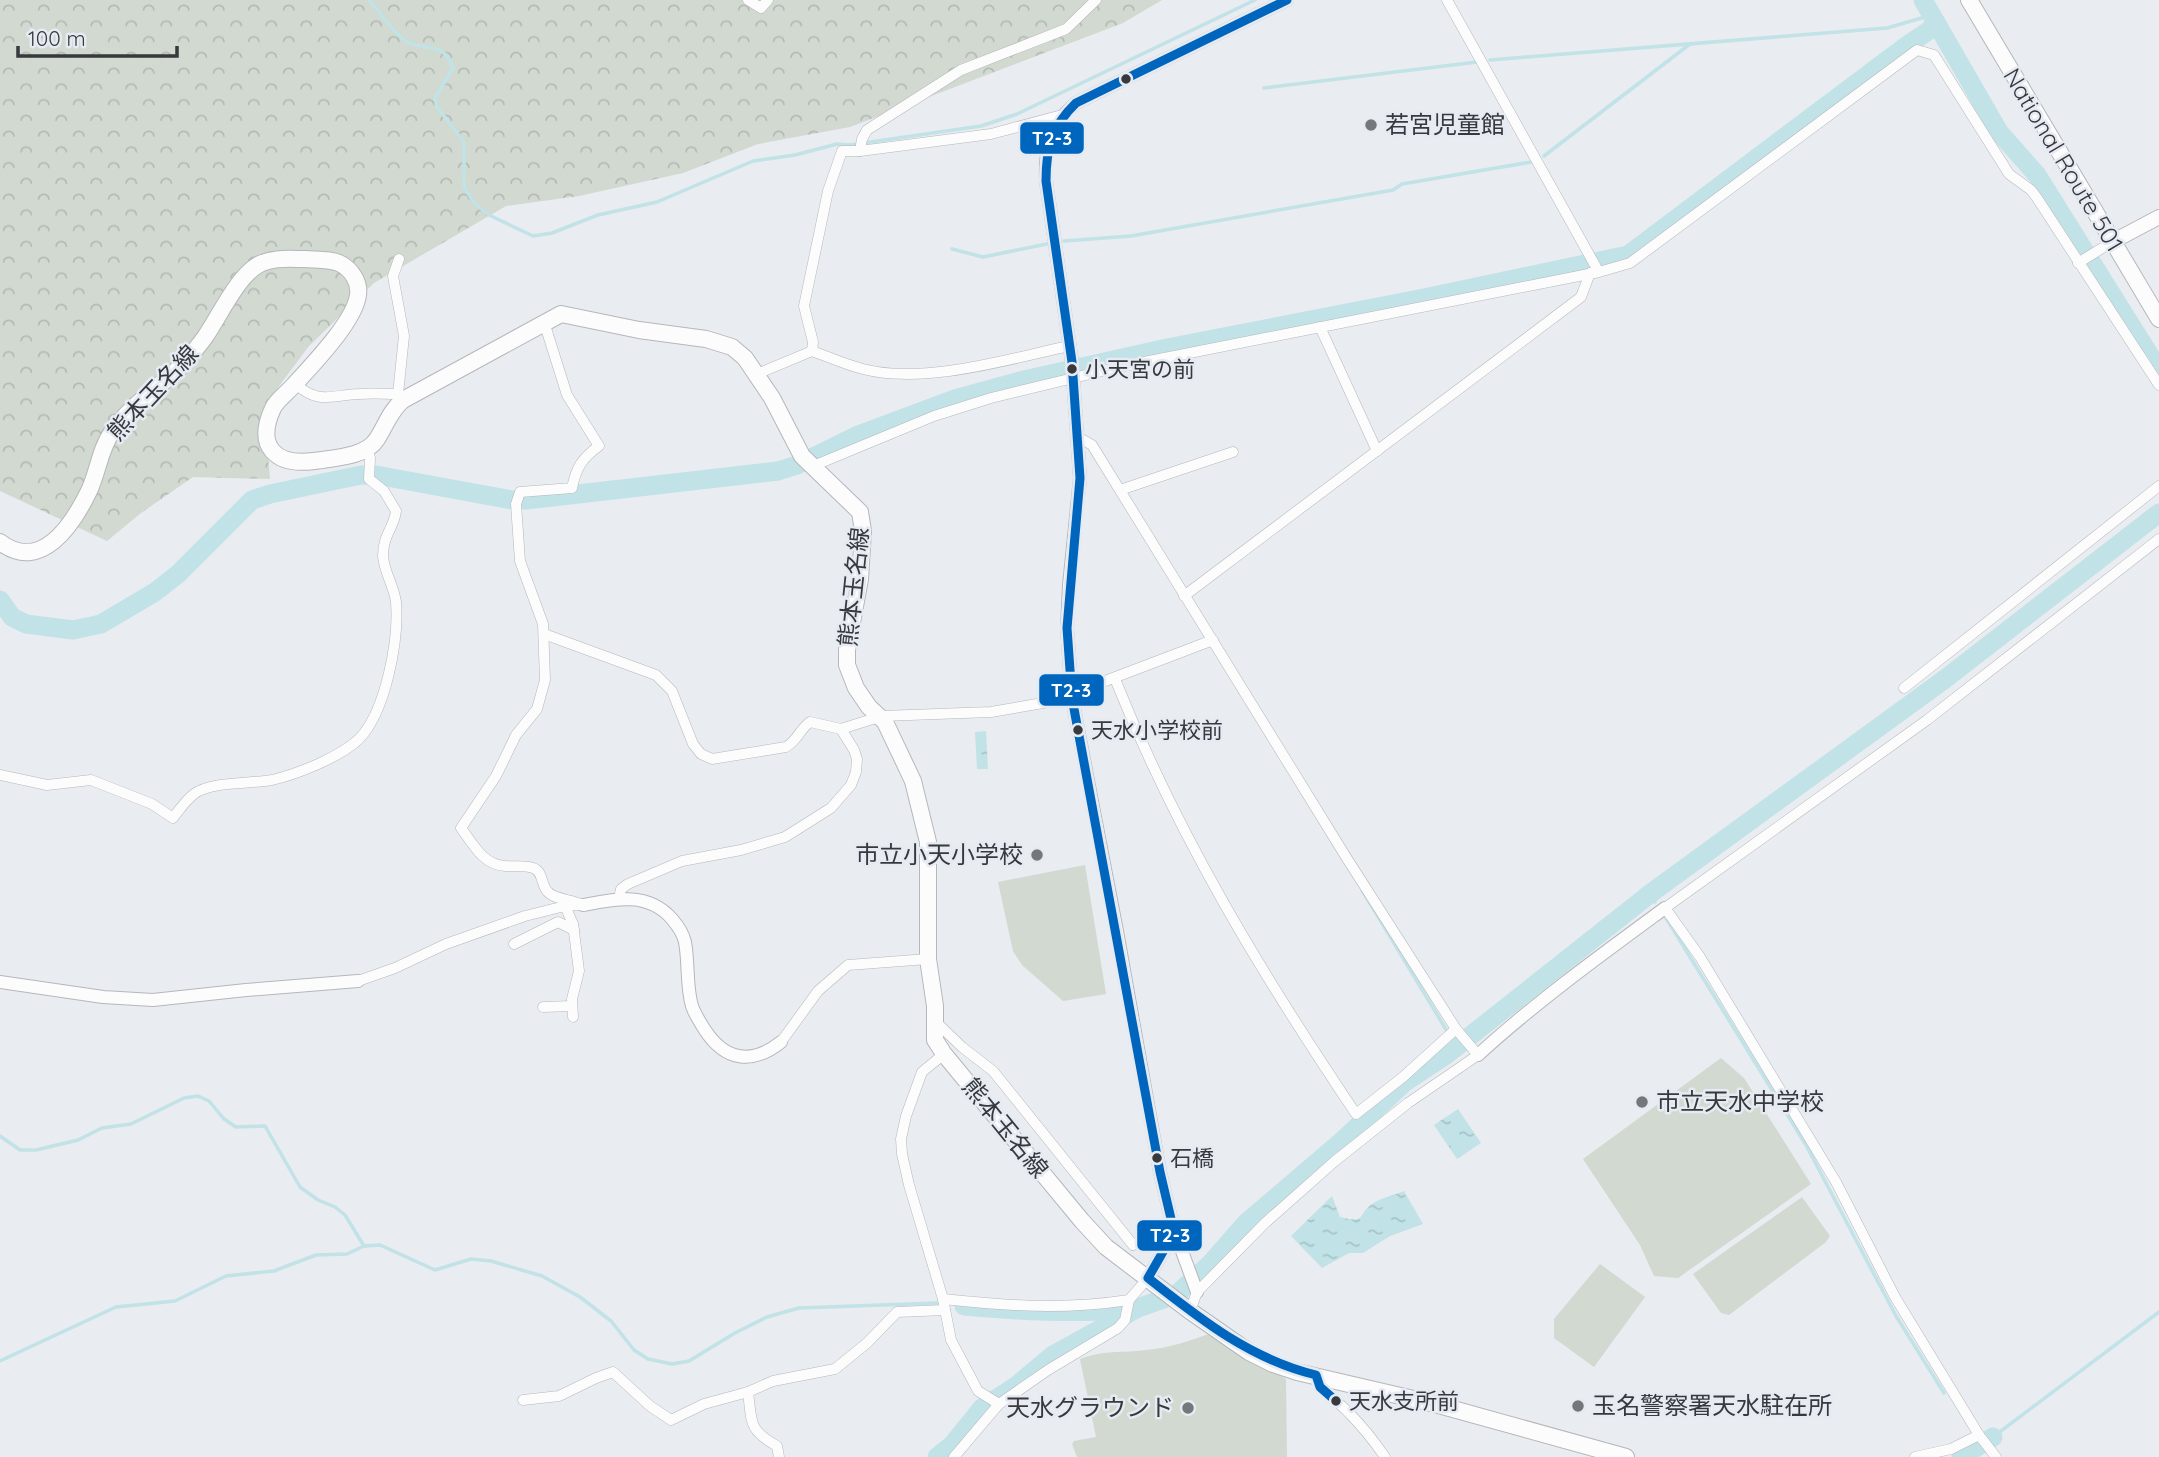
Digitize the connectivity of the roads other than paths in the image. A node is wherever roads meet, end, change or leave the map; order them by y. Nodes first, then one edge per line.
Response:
1 (748, 0) edge
2 (768, 0) edge
3 (1096, 0) edge
4 (1287, 0) edge
5 (1447, 0) edge
6 (1969, 0) edge
7 (1062, 115) junction
8 (861, 146) junction
9 (2159, 217) edge
10 (2106, 246) junction
11 (399, 259) dead end
12 (2080, 262) junction
13 (1593, 270) junction
14 (2159, 318) edge
15 (544, 322) junction
16 (1320, 327) junction
17 (1069, 346) junction
18 (812, 351) junction
19 (757, 374) junction
20 (1074, 377) junction
21 (296, 384) junction
22 (2159, 385) edge
23 (401, 397) junction
24 (1078, 437) junction
25 (368, 450) junction
26 (1377, 451) junction
27 (1233, 452) dead end
28 (813, 466) junction
29 (2159, 486) edge
30 (1120, 490) junction
31 (2159, 539) edge
32 (0, 542) edge
33 (1184, 596) junction
34 (544, 634) junction
35 (1213, 640) junction
36 (1115, 679) junction
37 (1904, 688) dead end
38 (1071, 696) junction
39 (882, 716) junction
40 (841, 729) junction
41 (0, 775) edge
42 (620, 898) junction
43 (583, 905) junction
44 (565, 906) junction
45 (1665, 908) junction
46 (574, 930) junction
47 (514, 944) dead end
48 (928, 959) junction
49 (358, 981) joint
50 (0, 982) edge
51 (543, 1007) dead end
52 (935, 1021) junction
53 (1457, 1030) junction
54 (781, 1042) joint
55 (1475, 1051) junction
56 (944, 1054) junction
57 (1172, 1223) junction
58 (1169, 1238) junction
59 (1148, 1278) junction
60 (1196, 1289) junction
61 (943, 1299) junction
62 (1128, 1302) junction
63 (1185, 1307) junction
64 (946, 1310) junction
65 (1316, 1375) junction
66 (748, 1392) junction
67 (523, 1400) dead end
68 (994, 1401) junction
69 (1981, 1437) junction
70 (1993, 1453) edge
71 (779, 1457) edge
72 (954, 1457) edge
73 (1385, 1457) edge
74 (1626, 1457) edge
75 (1915, 1457) edge

1 - 2 street
3 - 8 street
4 - 7 street
5 - 13 street
6 - 10 main road, National Route 501
7 - 8 street
7 - 17 street
8 - 18 street
9 - 10 main road
10 - 12 street
10 - 14 main road, National Route 501
11 - 23 street
12 - 13 street
12 - 22 street
13 - 16 street
13 - 26 street
15 - 19 main road, 熊本玉名線
15 - 23 main road, 熊本玉名線
15 - 34 street
16 - 20 street
16 - 26 street
17 - 18 street
17 - 20 street
18 - 19 street
19 - 28 main road, 熊本玉名線
20 - 24 street
20 - 28 street
21 - 23 street
21 - 25 main road, 熊本玉名線
21 - 32 main road, 熊本玉名線
23 - 25 main road, 熊本玉名線
24 - 30 street
24 - 38 street
25 - 41 street
26 - 33 street
27 - 30 street
28 - 39 main road, 熊本玉名線
29 - 37 street
30 - 33 street
31 - 45 street
33 - 35 street
34 - 40 street
34 - 43 street
35 - 36 street
35 - 53 street
36 - 38 street
36 - 53 street
38 - 39 street
38 - 57 street
39 - 40 street
39 - 48 main road, 熊本玉名線
40 - 42 street
42 - 43 street
42 - 54 street
43 - 44 street
44 - 46 street
44 - 49 street
45 - 55 street
45 - 69 street
46 - 47 street
46 - 51 street
48 - 52 main road, 熊本玉名線
48 - 54 street
49 - 50 street
52 - 56 main road, 熊本玉名線
52 - 58 street
53 - 55 street
55 - 60 street
56 - 59 main road, 熊本玉名線
56 - 61 street
57 - 58 street
57 - 60 street
58 - 59 street
59 - 62 street
59 - 63 main road, 熊本玉名線
60 - 63 street
61 - 62 street
61 - 64 street
62 - 68 street
63 - 65 main road, 熊本玉名線
64 - 66 street
64 - 68 street
65 - 73 street
65 - 74 main road, 熊本玉名線
66 - 67 street
66 - 71 street
68 - 72 street
69 - 70 street
69 - 75 street

